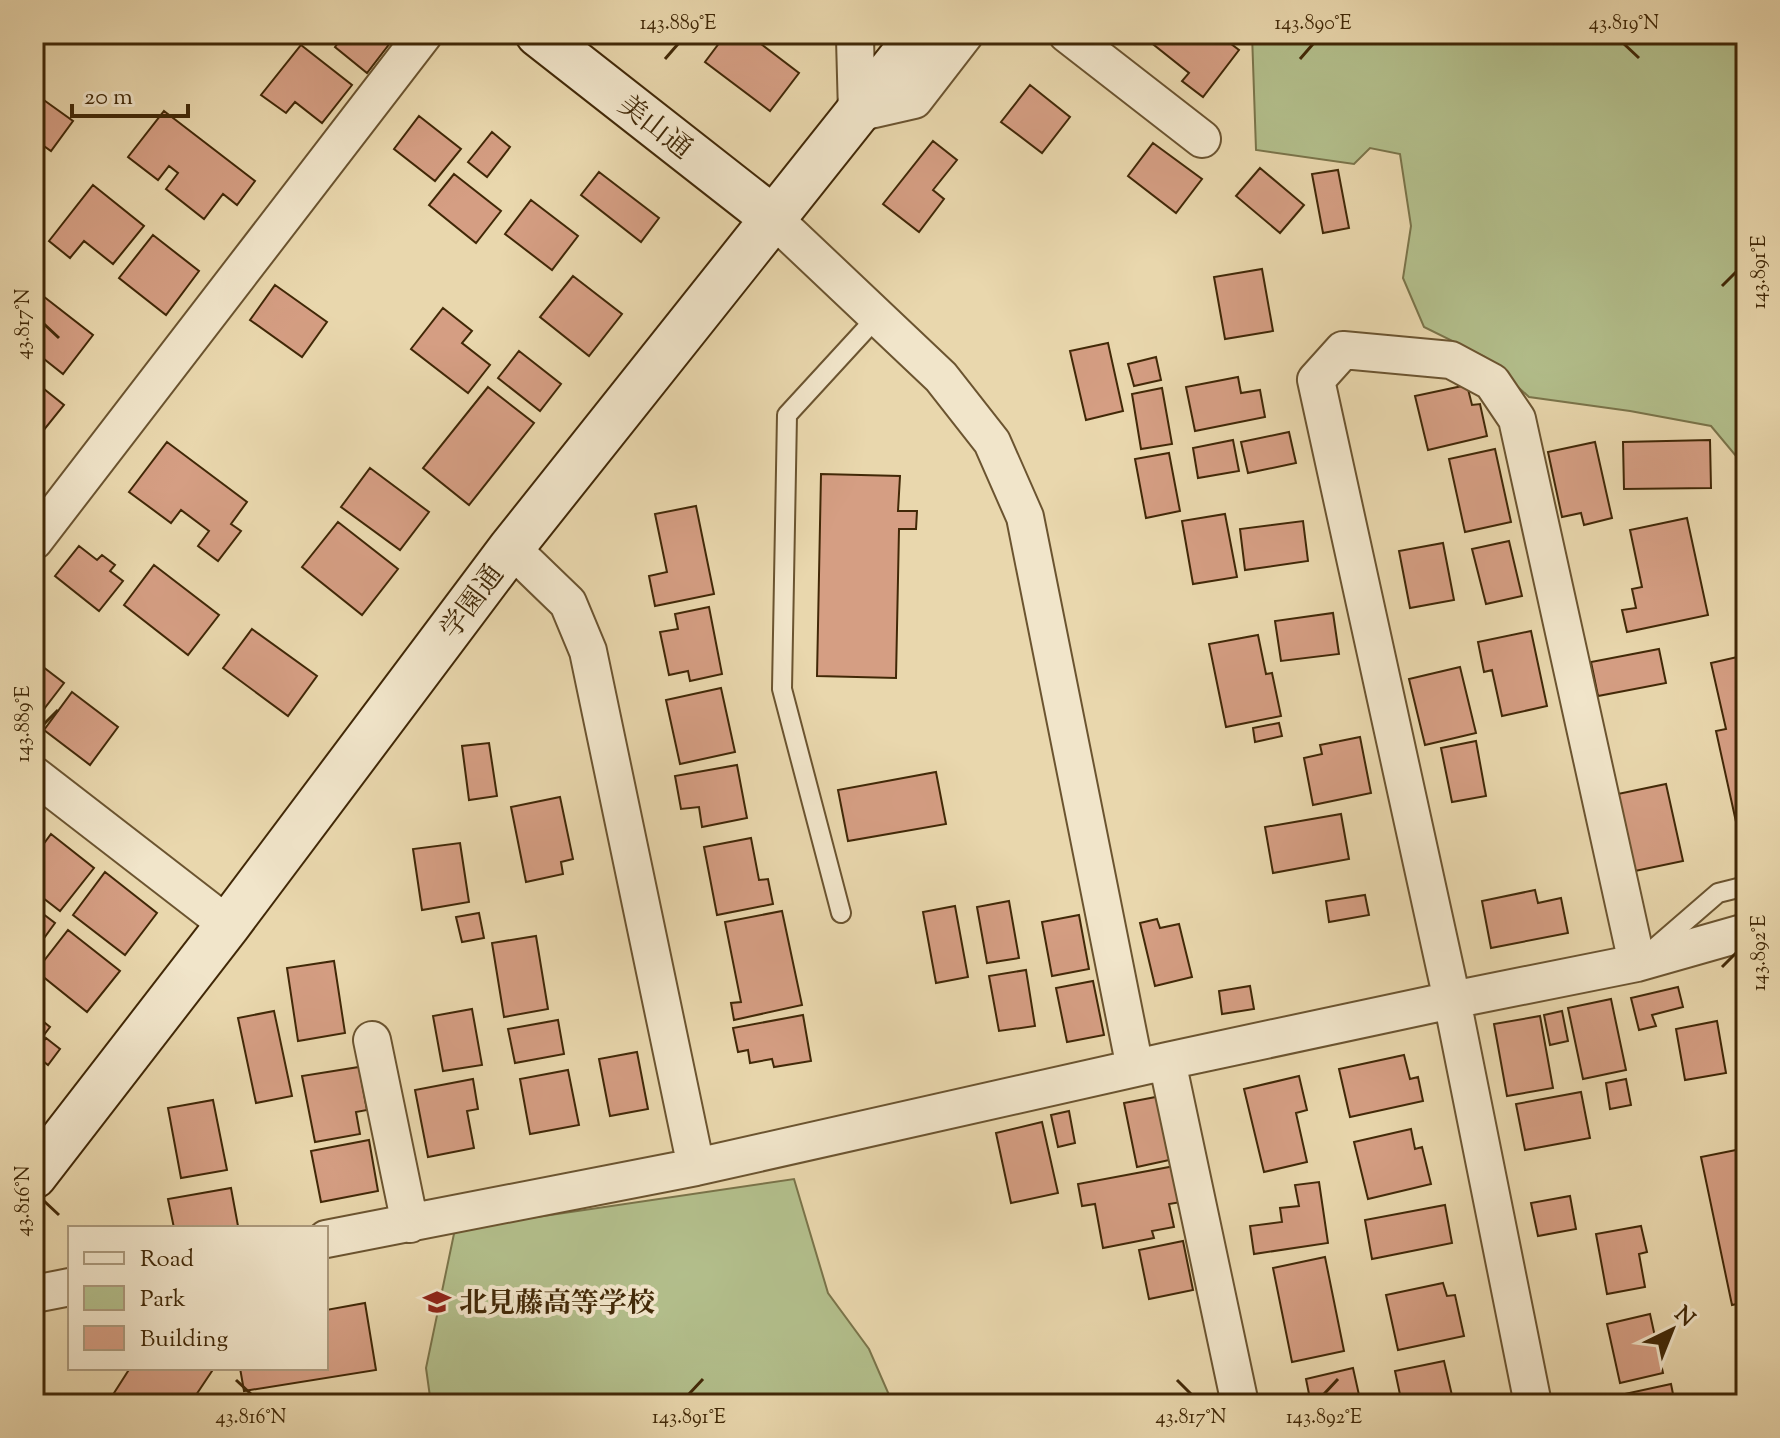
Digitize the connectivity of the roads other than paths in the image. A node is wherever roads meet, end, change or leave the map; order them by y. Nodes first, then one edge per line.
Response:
1 (424, 34) edge
2 (538, 34) edge
3 (859, 34) edge
4 (920, 34) edge
5 (965, 34) edge
6 (1067, 34) edge
7 (857, 113) junction
8 (1202, 139) dead end
9 (774, 219) junction
10 (877, 317) junction
11 (34, 541) edge
12 (511, 548) junction
13 (34, 775) edge
14 (1746, 886) edge
15 (841, 913) dead end
16 (228, 925) junction
17 (1746, 932) edge
18 (1637, 963) junction
19 (1452, 1000) junction
20 (372, 1040) dead end
21 (1151, 1064) junction
22 (696, 1167) junction
23 (34, 1176) edge
24 (410, 1224) junction
25 (328, 1239) edge
26 (68, 1287) edge
27 (34, 1294) edge
28 (1240, 1404) edge
29 (1533, 1404) edge

1 - 11 street
2 - 9 street, 美山通
3 - 7 street
4 - 7 street, 学園通
5 - 7 street
6 - 8 street
7 - 9 street, 学園通
9 - 10 street
9 - 12 street, 学園通
10 - 15 lane
10 - 21 street
12 - 16 street, 学園通
12 - 22 street
13 - 16 street
14 - 18 lane
16 - 23 street, 学園通
17 - 18 street
18 - 19 street
18 - 19 street
19 - 21 street
19 - 29 street
20 - 24 street
21 - 22 street
21 - 28 street
22 - 24 street
24 - 25 street
26 - 27 street

